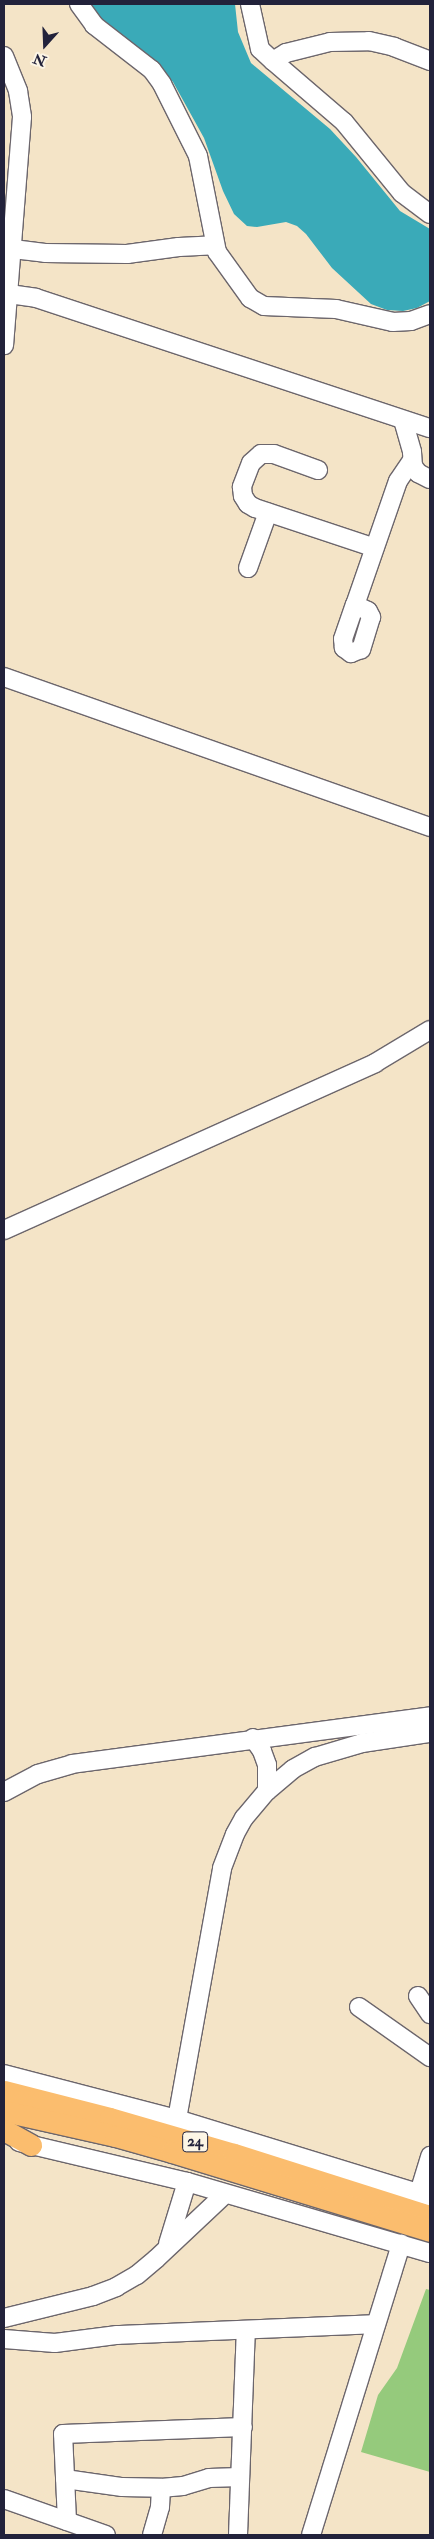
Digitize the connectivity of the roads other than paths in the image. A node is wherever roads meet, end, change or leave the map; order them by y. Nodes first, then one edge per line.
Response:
1 (79, 4) edge
2 (250, 4) edge
3 (4, 56) edge
4 (273, 61) junction
5 (430, 61) edge
6 (430, 214) edge
7 (214, 245) junction
8 (13, 249) junction
9 (9, 294) junction
10 (430, 314) edge
11 (4, 345) edge
12 (404, 420) junction
13 (430, 428) edge
14 (430, 433) edge
15 (412, 457) junction
16 (318, 470) dead end
17 (430, 479) edge
18 (268, 512) junction
19 (375, 548) junction
20 (248, 568) dead end
21 (355, 605) dead end
22 (4, 677) edge
23 (430, 827) edge
24 (430, 1030) edge
25 (4, 1230) edge
26 (430, 1716) edge
27 (430, 1734) edge
28 (276, 1735) junction
29 (252, 1738) junction
30 (293, 1769) junction
31 (267, 1791) junction
32 (4, 1792) edge
33 (418, 1996) dead end
34 (359, 2007) dead end
35 (430, 2014) edge
36 (430, 2057) edge
37 (4, 2074) edge
38 (4, 2091) edge
39 (128, 2106) junction
40 (4, 2110) edge
41 (177, 2119) junction
42 (141, 2127) junction
43 (4, 2130) edge
44 (4, 2138) edge
45 (31, 2145) junction
46 (430, 2156) edge
47 (187, 2182) junction
48 (225, 2194) junction
49 (425, 2195) edge
50 (382, 2209) junction
51 (430, 2216) edge
52 (430, 2232) edge
53 (400, 2244) junction
54 (168, 2245) junction
55 (430, 2253) edge
56 (4, 2318) edge
57 (376, 2324) junction
58 (246, 2330) junction
59 (4, 2339) edge
60 (242, 2427) junction
61 (240, 2477) junction
62 (65, 2479) junction
63 (161, 2488) junction
64 (4, 2499) edge
65 (67, 2521) junction
66 (106, 2535) edge
67 (152, 2535) edge
68 (238, 2535) edge
69 (311, 2535) edge

1 - 7 street
2 - 4 street
3 - 8 street
4 - 5 street
4 - 6 street
7 - 8 street
7 - 10 street
8 - 9 street
9 - 11 street
9 - 12 street
12 - 13 street
12 - 15 street
14 - 15 street
15 - 17 street
15 - 19 street
16 - 18 street
18 - 19 street
18 - 20 street
19 - 21 street
22 - 23 street
24 - 25 street
26 - 28 street
27 - 30 street
28 - 29 street
28 - 30 street
29 - 31 street
29 - 32 street
30 - 31 street
31 - 41 street
33 - 35 street
34 - 36 street
37 - 39 street
38 - 42 main road, 24
39 - 41 street
39 - 42 main road
40 - 50 main road, 24
41 - 49 street
42 - 50 main road, 24
43 - 45 main road
44 - 45 street
45 - 47 street
46 - 49 street
47 - 48 street
47 - 54 street
48 - 53 street
48 - 54 street
50 - 51 main road, 24
50 - 52 main road, 24
53 - 55 street
53 - 57 street
54 - 56 street
57 - 58 street
57 - 69 street
58 - 59 street
58 - 60 street
60 - 61 street
60 - 62 street
61 - 63 street
61 - 68 street
62 - 63 street
62 - 65 street
63 - 67 street
64 - 65 street
65 - 66 street

